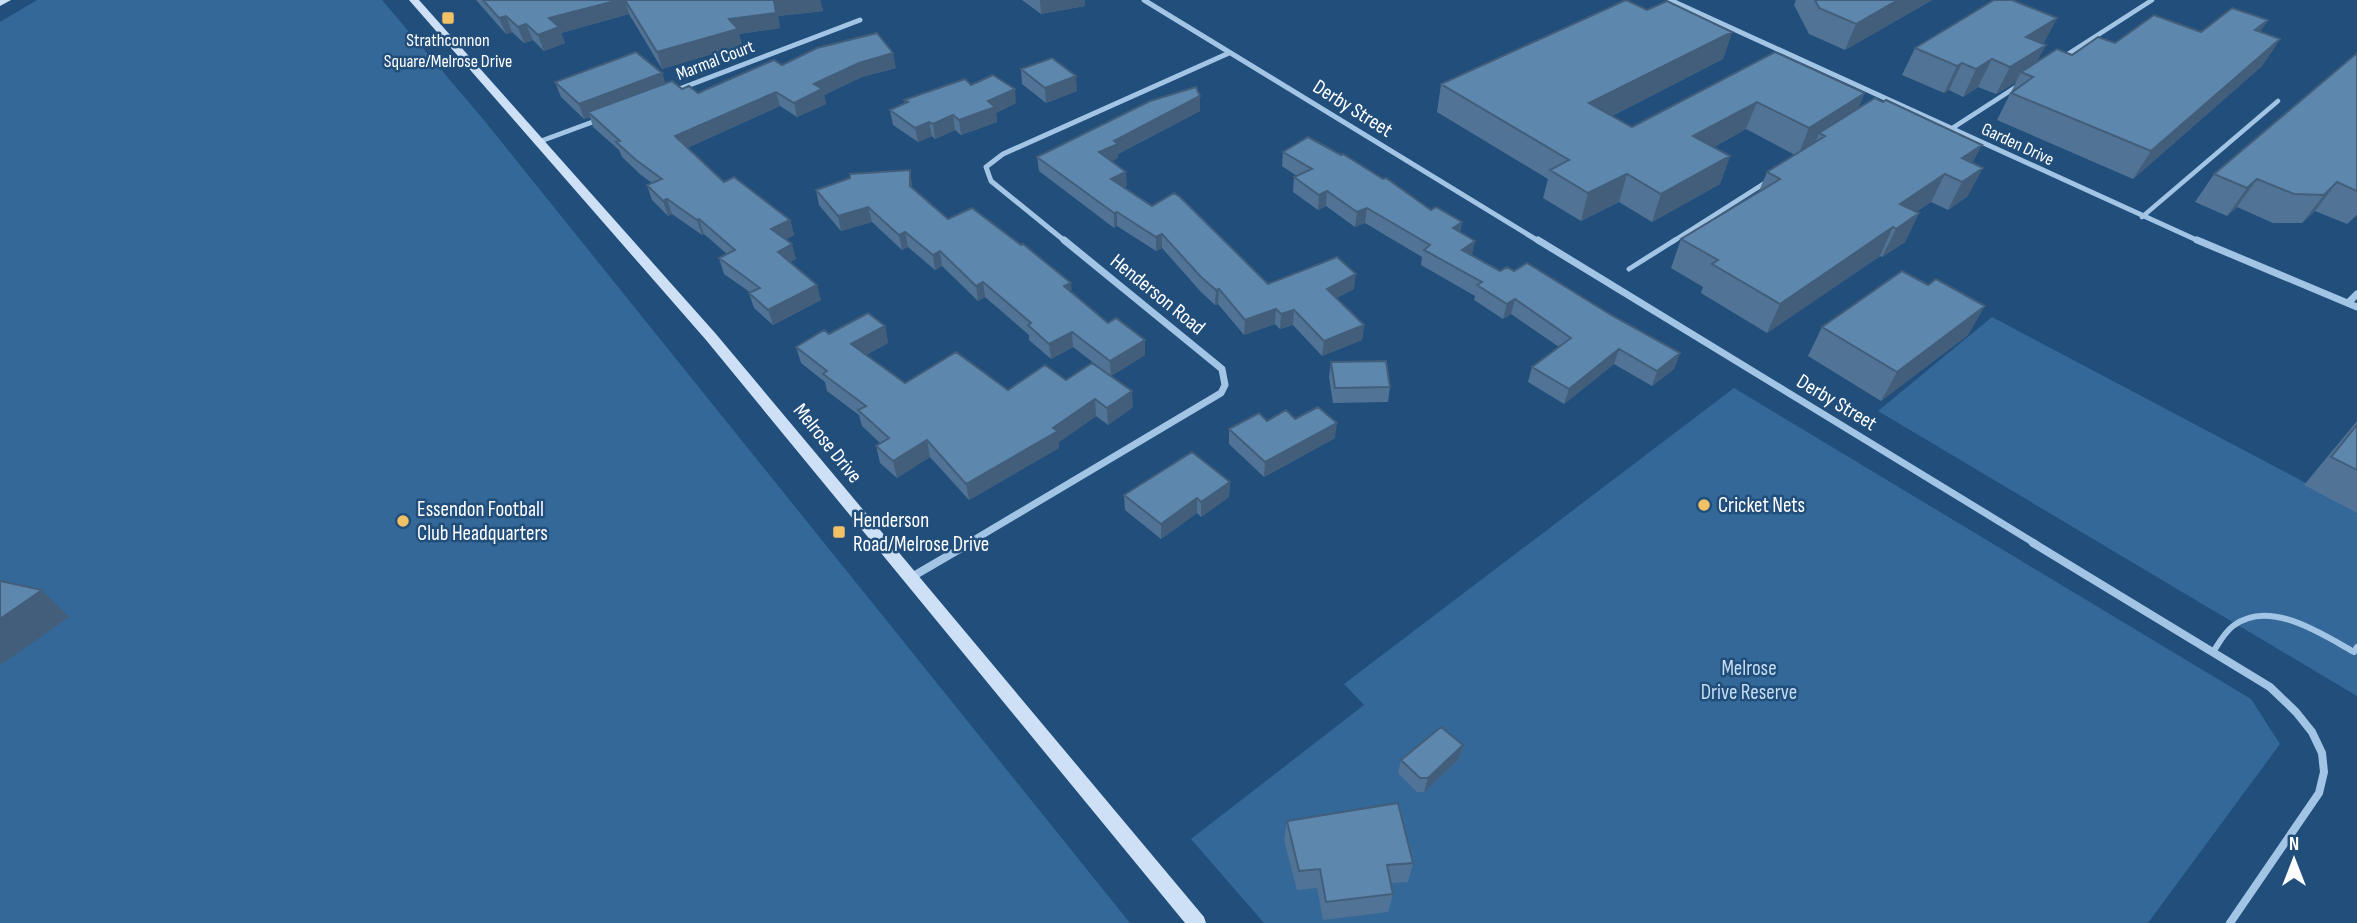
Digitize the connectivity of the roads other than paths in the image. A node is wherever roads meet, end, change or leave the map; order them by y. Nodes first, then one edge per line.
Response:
1 (6, 0) edge
2 (414, 0) edge
3 (1144, 0) edge
4 (1670, 0) edge
5 (2152, 0) edge
6 (0, 3) edge
7 (860, 20) dead end
8 (1230, 53) junction
9 (2063, 57) edge
10 (2018, 86) edge
11 (666, 94) edge
12 (2278, 101) dead end
13 (1891, 102) junction
14 (1880, 110) edge
15 (602, 118) edge
16 (1951, 129) junction
17 (541, 141) junction
18 (1777, 175) edge
19 (2142, 217) junction
20 (1629, 269) dead end
21 (2357, 294) edge
22 (2348, 303) junction
23 (2357, 307) edge
24 (909, 578) junction
25 (2357, 647) edge
26 (2213, 652) junction
27 (1197, 923) edge
28 (2230, 923) edge

1 - 6 street
2 - 17 street, Melrose Drive
3 - 8 street, Derby Street
4 - 13 street, Garden Drive
5 - 9 lane
7 - 11 street, Marmal Court
8 - 24 street, Henderson Road
8 - 26 street, Derby Street
10 - 16 lane
12 - 19 lane
13 - 14 lane
13 - 16 street, Garden Drive
15 - 17 street
16 - 19 street, Garden Drive
17 - 24 street, Melrose Drive
18 - 20 lane
19 - 22 street, Garden Drive
21 - 22 street
22 - 23 street, Garden Drive
24 - 27 street, Melrose Drive
25 - 26 lane
26 - 28 street, Derby Street

